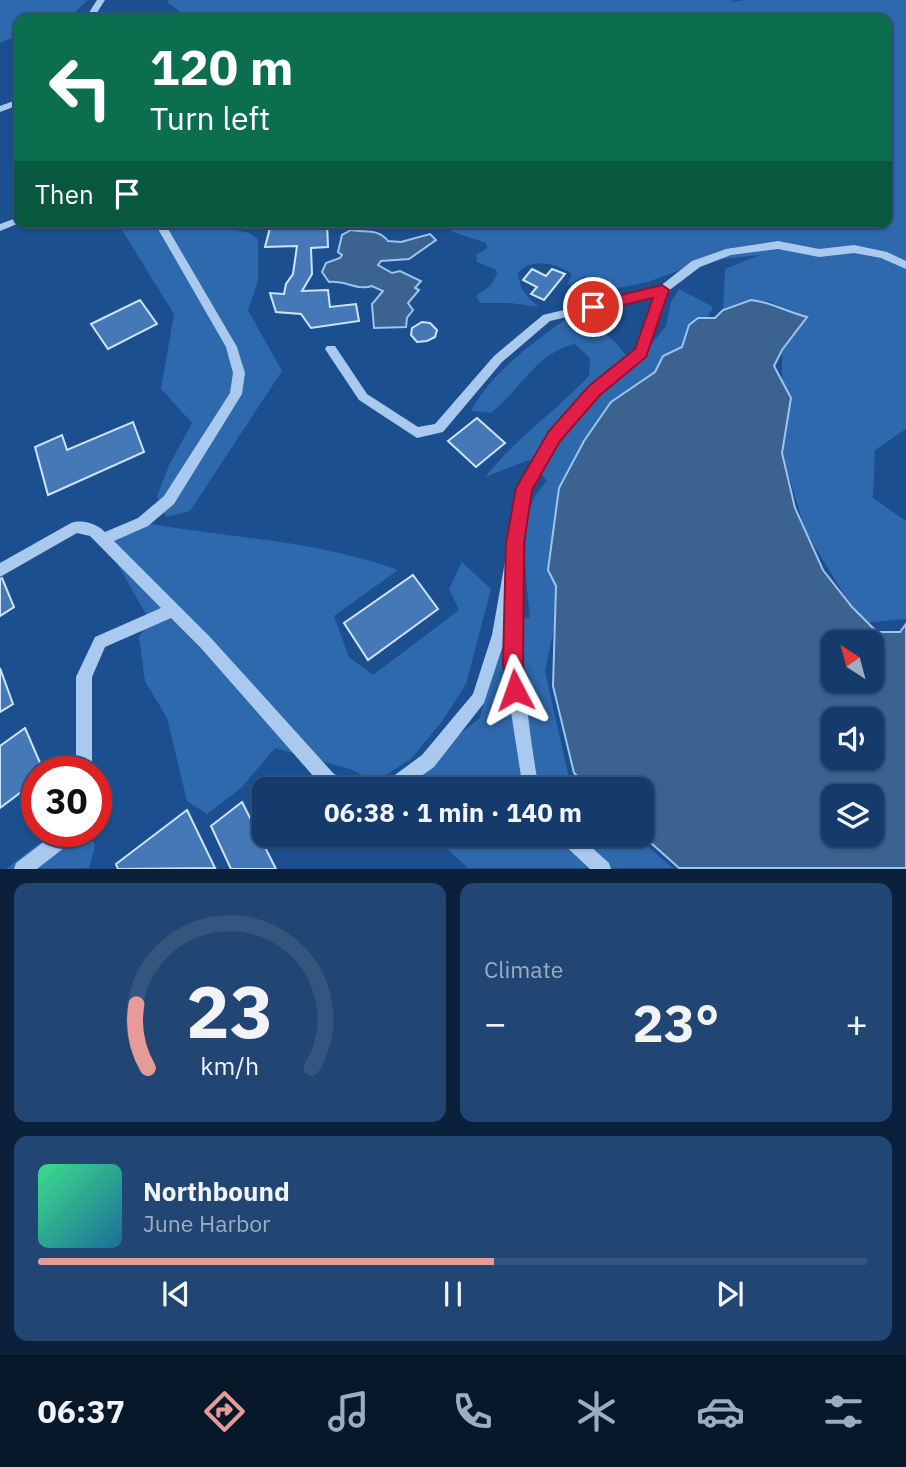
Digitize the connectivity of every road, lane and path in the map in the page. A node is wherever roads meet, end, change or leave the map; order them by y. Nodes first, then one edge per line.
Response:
1 (162, 228) edge
2 (906, 265) edge
3 (662, 290) junction
4 (331, 349) dead end
5 (103, 539) junction
6 (515, 543) junction
7 (0, 570) edge
8 (173, 610) junction
9 (84, 756) edge
10 (326, 777) edge
11 (406, 777) edge
12 (528, 777) edge
13 (51, 847) edge
14 (579, 847) edge
15 (22, 869) edge
16 (603, 869) edge

1 - 5 street
2 - 3 street
3 - 4 street
3 - 6 street
5 - 7 street
5 - 8 street
6 - 11 street
6 - 12 street
8 - 9 street
8 - 10 street
13 - 15 street
14 - 16 street

